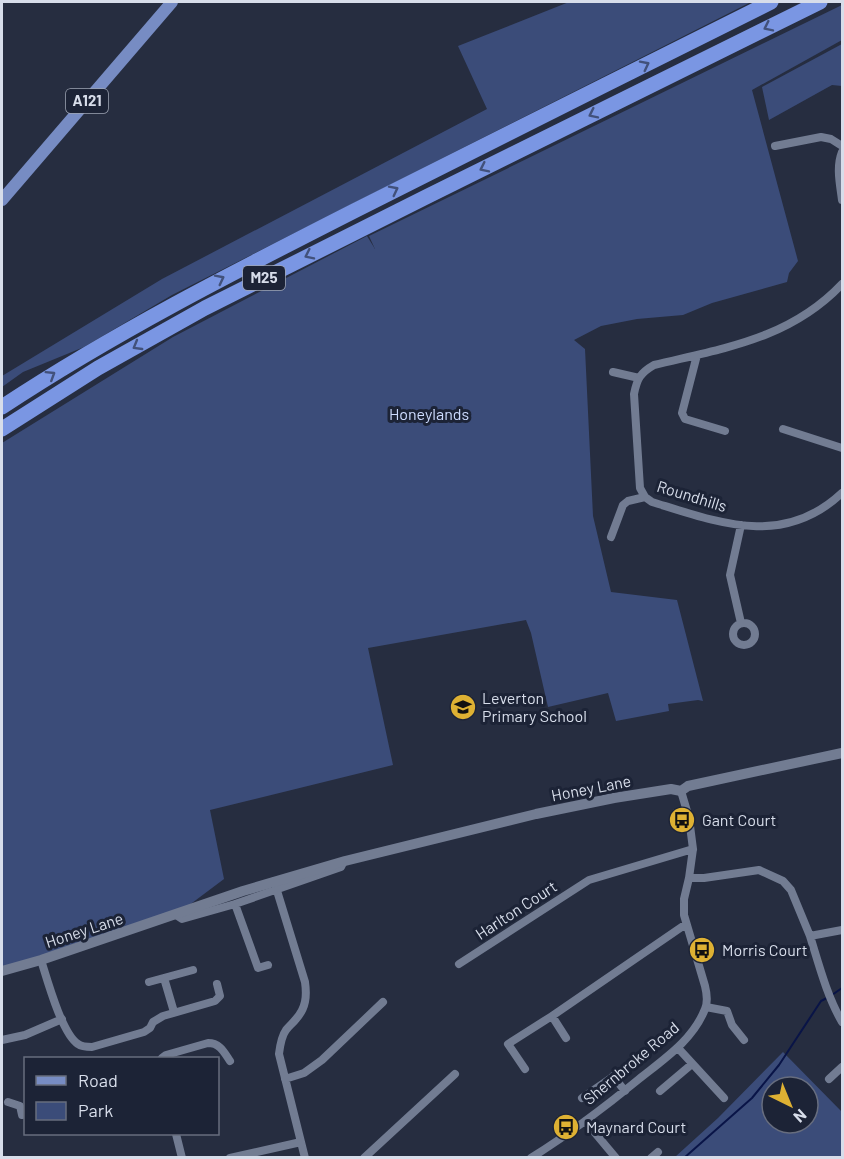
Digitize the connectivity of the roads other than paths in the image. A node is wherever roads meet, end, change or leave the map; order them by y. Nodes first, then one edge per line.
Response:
1 (172, 2) edge
2 (771, 2) edge
3 (820, 2) edge
4 (775, 146) dead end
5 (843, 146) edge
6 (843, 152) edge
7 (841, 184) edge
8 (2, 200) edge
9 (843, 200) edge
10 (843, 284) edge
11 (697, 355) junction
12 (613, 372) dead end
13 (639, 378) junction
14 (2, 407) edge
15 (2, 429) edge
16 (783, 429) dead end
17 (725, 431) dead end
18 (843, 448) edge
19 (843, 493) edge
20 (645, 497) junction
21 (741, 525) junction
22 (611, 537) dead end
23 (741, 623) dead end
24 (843, 753) edge
25 (681, 791) junction
26 (693, 849) junction
27 (689, 878) junction
28 (276, 885) junction
29 (235, 904) junction
30 (176, 915) junction
31 (686, 924) junction
32 (843, 930) edge
33 (810, 936) junction
34 (40, 960) junction
35 (459, 964) dead end
36 (268, 965) dead end
37 (193, 970) dead end
38 (2, 971) edge
39 (164, 978) junction
40 (149, 982) dead end
41 (217, 984) dead end
42 (383, 1002) dead end
43 (706, 1007) junction
44 (174, 1012) junction
45 (552, 1016) junction
46 (62, 1019) junction
47 (843, 1022) edge
48 (566, 1038) dead end
49 (2, 1040) edge
50 (744, 1040) dead end
51 (678, 1048) junction
52 (164, 1057) edge
53 (230, 1061) dead end
54 (692, 1064) junction
55 (630, 1065) dead end
56 (843, 1067) edge
57 (525, 1069) dead end
58 (455, 1074) dead end
59 (613, 1076) junction
60 (285, 1079) junction
61 (829, 1079) dead end
62 (625, 1091) junction
63 (660, 1091) dead end
64 (582, 1098) dead end
65 (724, 1098) dead end
66 (8, 1102) dead end
67 (23, 1107) edge
68 (585, 1121) junction
69 (176, 1135) edge
70 (301, 1142) junction
71 (232, 1157) edge
72 (533, 1157) edge
73 (182, 1158) edge
74 (305, 1158) edge
75 (364, 1158) edge
76 (616, 1158) edge

1 - 8 main road, A121
14 -> 2 highway, M25
3 -> 15 highway, M25
4 - 5 street
6 - 7 street
7 - 9 street
10 - 11 street
11 - 13 street
11 - 17 street
12 - 13 street
13 - 20 street, Roundhills
16 - 18 street
19 - 21 street, Roundhills
20 - 21 street, Roundhills
20 - 22 street
21 - 23 street
24 - 25 street, Honey Lane
25 - 26 street
25 - 28 street, Honey Lane
26 - 27 street
26 - 35 street, Harlton Court
27 - 31 street
27 - 33 street
28 - 29 street, Honey Lane
28 - 30 street, Honey Lane
28 - 60 street
29 - 30 street, Honey Lane
29 - 36 street
30 - 34 street, Honey Lane
31 - 43 street
31 - 45 street
32 - 33 street
33 - 47 street
34 - 38 street, Honey Lane
34 - 46 street
37 - 39 street
39 - 40 street
39 - 44 street
41 - 44 street
42 - 60 street
43 - 50 street
43 - 51 street, Shernbroke Road
44 - 46 street
45 - 48 street
45 - 57 street
46 - 49 street
51 - 54 street
51 - 62 street, Shernbroke Road
52 - 53 street
54 - 63 street
54 - 65 street
55 - 59 street
56 - 61 street
58 - 75 street
59 - 62 street
59 - 64 street
60 - 70 street
62 - 68 street, Shernbroke Road
66 - 67 street
68 - 72 street, Shernbroke Road
68 - 76 street
69 - 73 street
70 - 71 street
70 - 74 street

